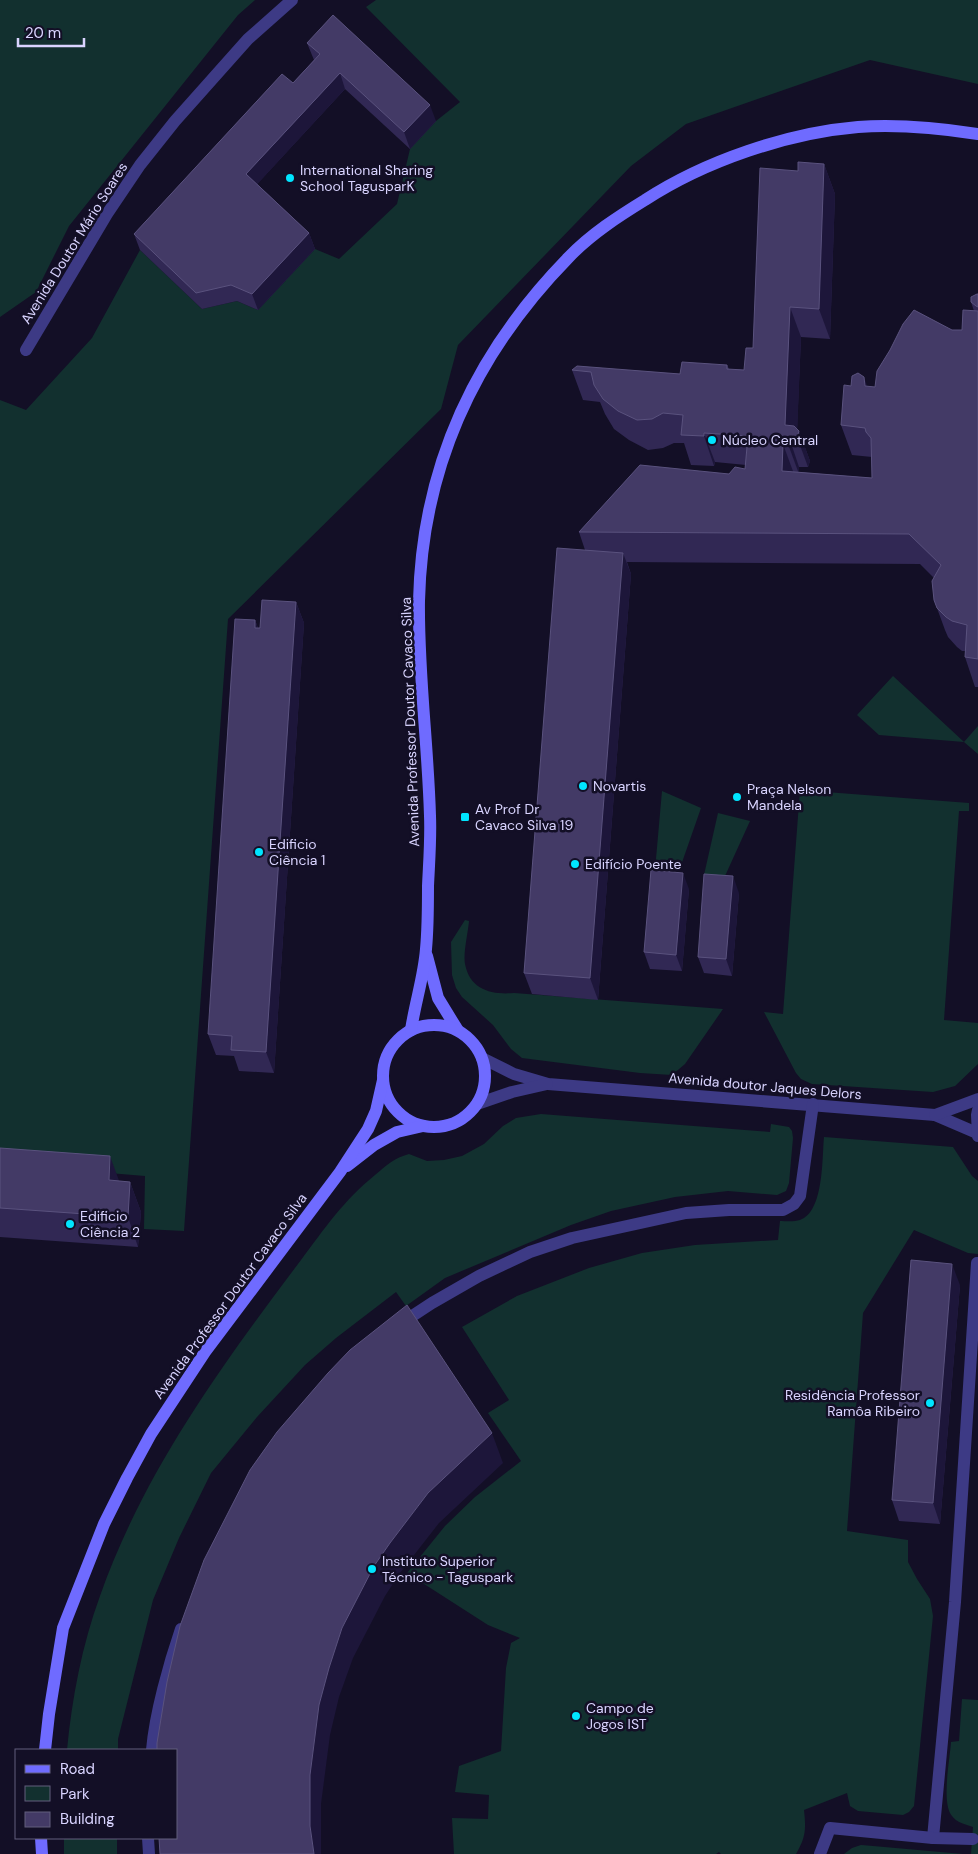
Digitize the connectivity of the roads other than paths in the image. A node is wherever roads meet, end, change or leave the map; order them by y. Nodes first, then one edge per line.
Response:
1 (292, 0) edge
2 (978, 134) edge
3 (26, 350) dead end
4 (426, 951) junction
5 (457, 1029) junction
6 (411, 1030) junction
7 (482, 1058) junction
8 (383, 1080) junction
9 (548, 1084) junction
10 (978, 1099) edge
11 (477, 1104) junction
12 (813, 1104) junction
13 (978, 1110) edge
14 (935, 1115) junction
15 (424, 1126) junction
16 (978, 1135) edge
17 (340, 1172) junction
18 (977, 1262) edge
19 (387, 1334) edge
20 (184, 1620) edge
21 (45, 1749) edge
22 (152, 1749) edge
23 (933, 1838) junction
24 (42, 1839) edge
25 (148, 1839) edge
26 (973, 1839) dead end
27 (42, 1854) edge
28 (149, 1854) edge
29 (820, 1854) edge

1 - 3 street, Avenida Doutor Mário Soares
2 - 4 main road, Avenida Professor Doutor Cavaco Silva
4 - 5 main road, Avenida Professor Doutor Cavaco Silva
4 - 6 main road, Avenida Professor Doutor Cavaco Silva
5 - 6 main road
5 - 7 main road
6 - 8 main road
7 - 9 street, Avenida doutor Jaques Delors
7 - 11 main road
8 - 15 main road
8 - 17 main road, Avenida Professor Doutor Cavaco Silva
9 - 11 street, Avenida doutor Jaques Delors
9 - 12 street, Avenida doutor Jaques Delors
10 - 14 street
11 - 15 main road
12 - 14 street, Avenida doutor Jaques Delors
12 - 19 street
13 - 16 street
14 - 16 street, Avenida doutor Jaques Delors
15 - 17 main road, Avenida Professor Doutor Cavaco Silva
17 - 21 main road, Avenida Professor Doutor Cavaco Silva
18 - 23 street
20 - 22 street
23 - 26 street
23 - 29 street
24 - 27 main road
25 - 28 street

